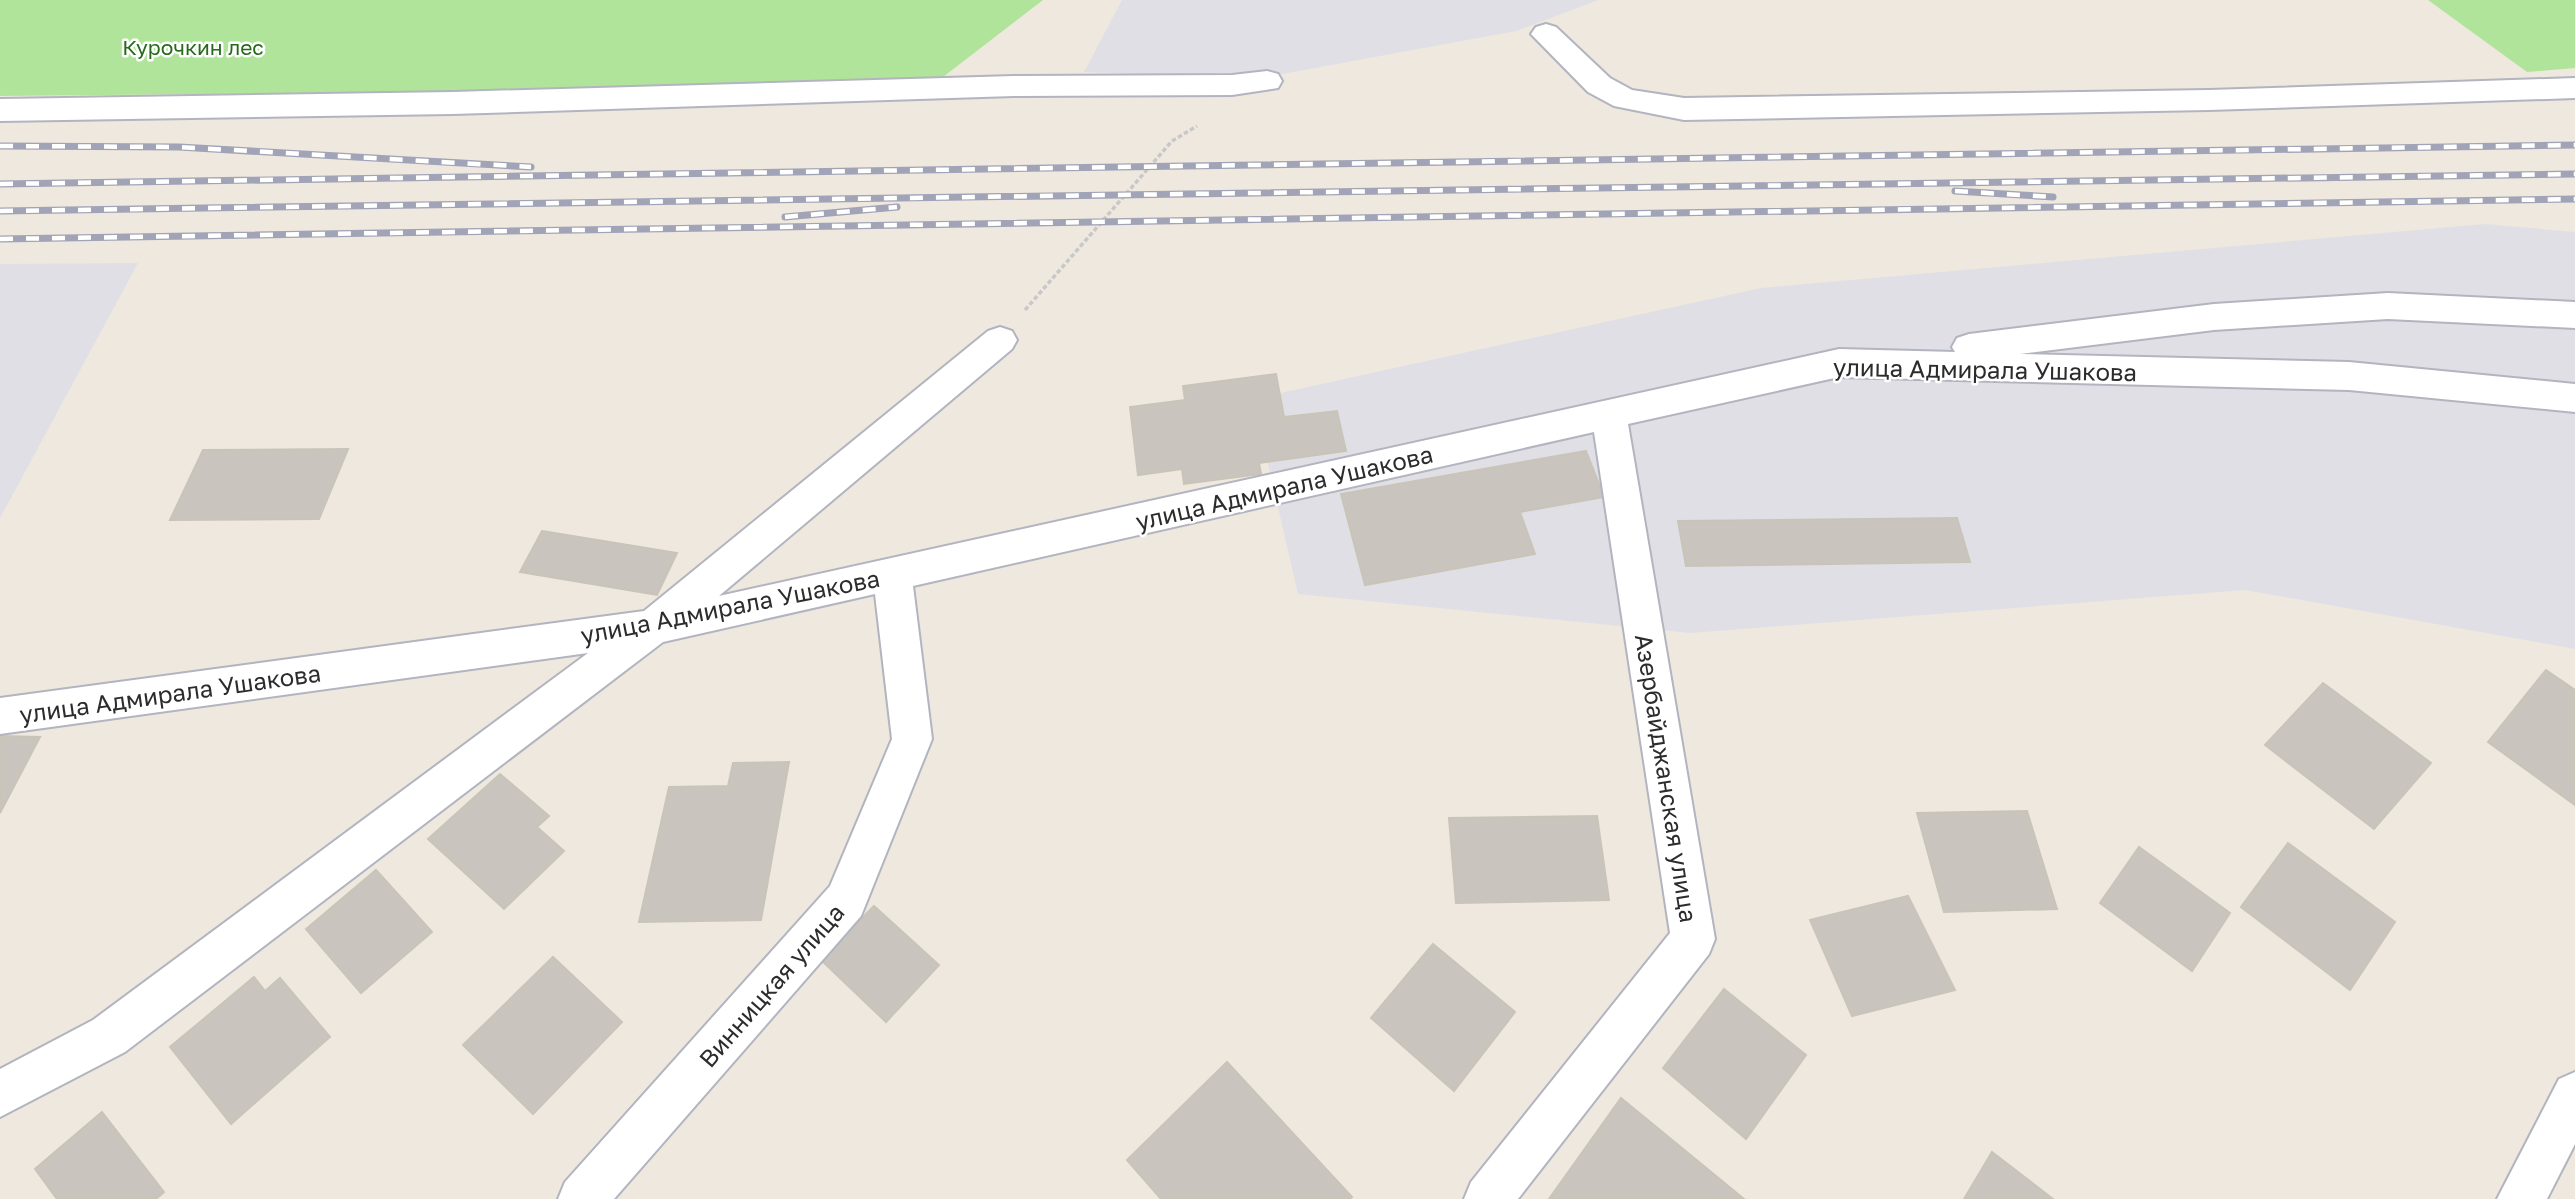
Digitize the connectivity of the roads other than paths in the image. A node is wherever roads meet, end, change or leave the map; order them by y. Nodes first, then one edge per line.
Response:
1 (1546, 34) dead end
2 (1267, 81) dead end
3 (2575, 88) edge
4 (0, 110) edge
5 (2575, 315) edge
6 (1000, 340) road end
7 (1839, 363) junction
8 (2575, 398) edge
9 (1609, 415) junction
10 (892, 574) junction
11 (653, 627) junction
12 (0, 716) edge
13 (0, 1094) edge
14 (2575, 1096) edge
15 (582, 1199) edge
16 (1488, 1199) edge
17 (2521, 1199) edge

1 - 3 street
2 - 4 street
5 - 7 street
6 - 11 street
7 - 8 street, улица Адмирала Ушакова
7 - 9 street, улица Адмирала Ушакова
9 - 10 street, улица Адмирала Ушакова
9 - 16 street, Азербайджанская улица
10 - 11 street, улица Адмирала Ушакова
10 - 15 street, Винницкая улица
11 - 12 street, улица Адмирала Ушакова
11 - 13 street
14 - 17 street

